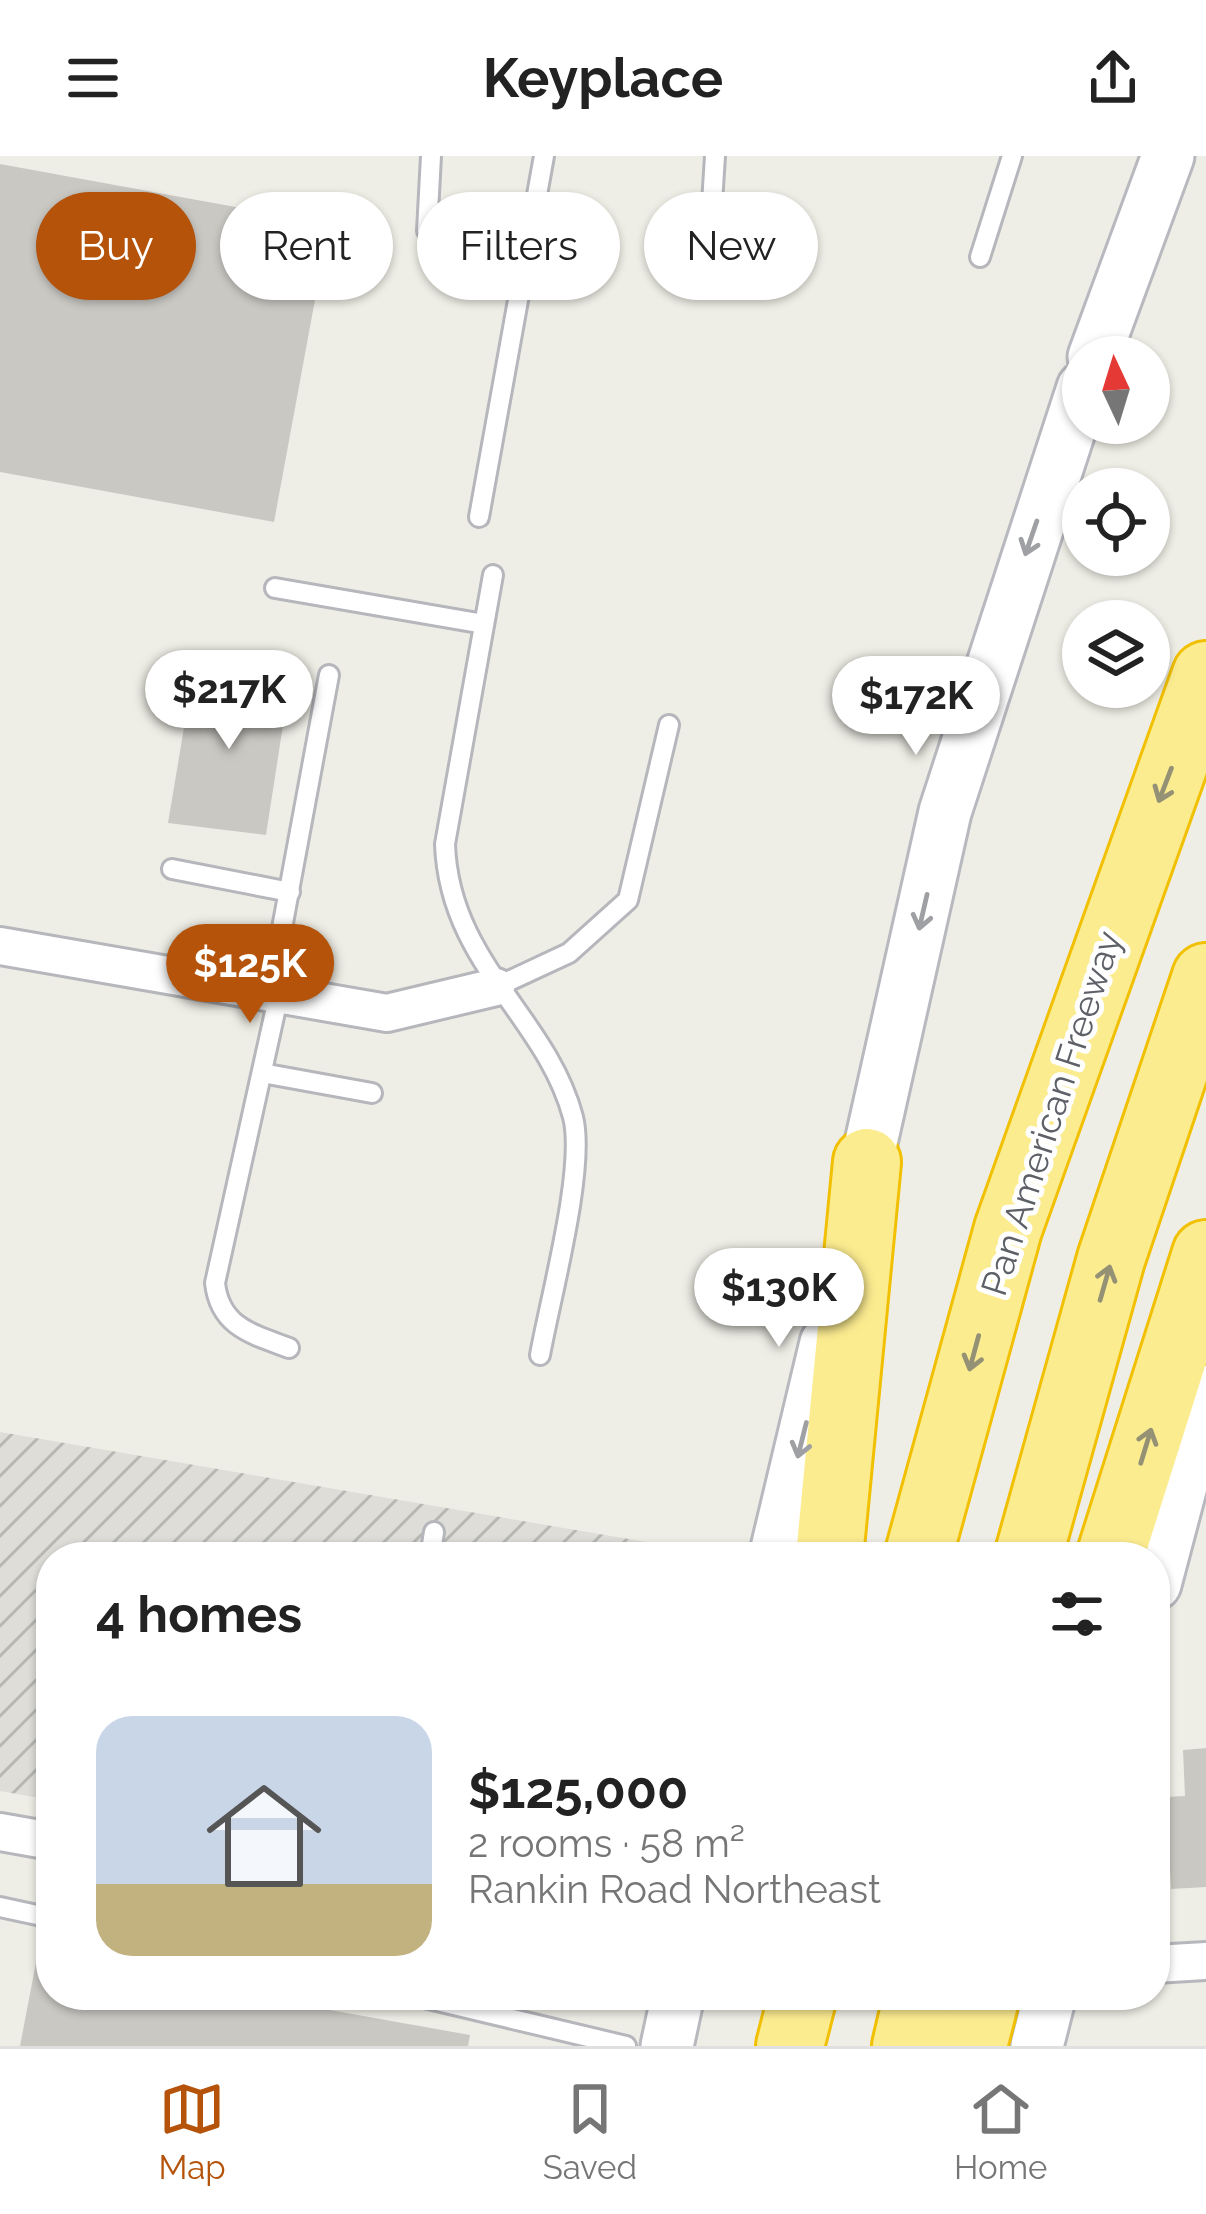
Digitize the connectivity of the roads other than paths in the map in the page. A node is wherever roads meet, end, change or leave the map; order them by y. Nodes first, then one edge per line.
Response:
1 (431, 156) edge
2 (544, 156) edge
3 (715, 156) edge
4 (1012, 156) edge
5 (1168, 156) edge
6 (429, 192) edge
7 (713, 192) edge
8 (980, 257) dead end
9 (1102, 336) edge
10 (1065, 444) edge
11 (479, 517) dead end
12 (493, 575) dead end
13 (274, 588) dead end
14 (484, 624) junction
15 (329, 675) dead end
16 (1206, 675) edge
17 (669, 725) dead end
18 (172, 869) dead end
19 (290, 892) junction
20 (0, 946) edge
21 (1206, 977) edge
22 (496, 987) junction
23 (275, 993) junction
24 (262, 1073) junction
25 (372, 1094) dead end
26 (867, 1162) junction
27 (1206, 1253) edge
28 (289, 1348) dead end
29 (540, 1355) dead end
30 (1206, 1390) edge
31 (434, 1532) dead end
32 (432, 1542) edge
33 (778, 1542) edge
34 (831, 1542) edge
35 (922, 1542) edge
36 (1032, 1542) edge
37 (1115, 1542) edge
38 (1166, 1542) edge
39 (0, 1832) edge
40 (36, 1838) edge
41 (0, 1907) edge
42 (36, 1915) edge
43 (1206, 1961) edge
44 (1170, 1963) edge
45 (473, 2010) edge
46 (675, 2010) edge
47 (770, 2010) edge
48 (799, 2010) edge
49 (914, 2010) edge
50 (982, 2010) edge
51 (1046, 2010) edge
52 (525, 2023) junction
53 (521, 2046) edge
54 (626, 2046) edge
55 (667, 2046) edge
56 (766, 2046) edge
57 (790, 2046) edge
58 (906, 2046) edge
59 (973, 2046) edge
60 (1037, 2046) edge

1 - 6 lane
2 - 11 lane
3 - 7 lane
4 - 8 lane
5 - 9 main road
10 -> 26 main road
12 - 14 lane
13 - 14 lane
14 - 22 lane
15 - 19 lane
16 -> 35 highway, Pan American Freeway
17 - 22 lane
18 - 19 lane
19 - 23 lane
20 - 23 street
36 -> 21 highway
22 - 23 street
22 - 29 lane
23 - 24 lane
24 - 25 lane
24 - 28 lane
26 -> 33 main road
26 - 34 highway
37 -> 27 highway
30 - 38 main road
31 - 32 lane
39 - 40 street
41 - 42 lane
43 - 44 street
45 - 52 lane
46 - 55 main road
47 - 56 highway
48 - 57 highway
49 - 58 highway
50 - 59 highway
51 - 60 main road
52 - 53 lane
52 - 54 lane

